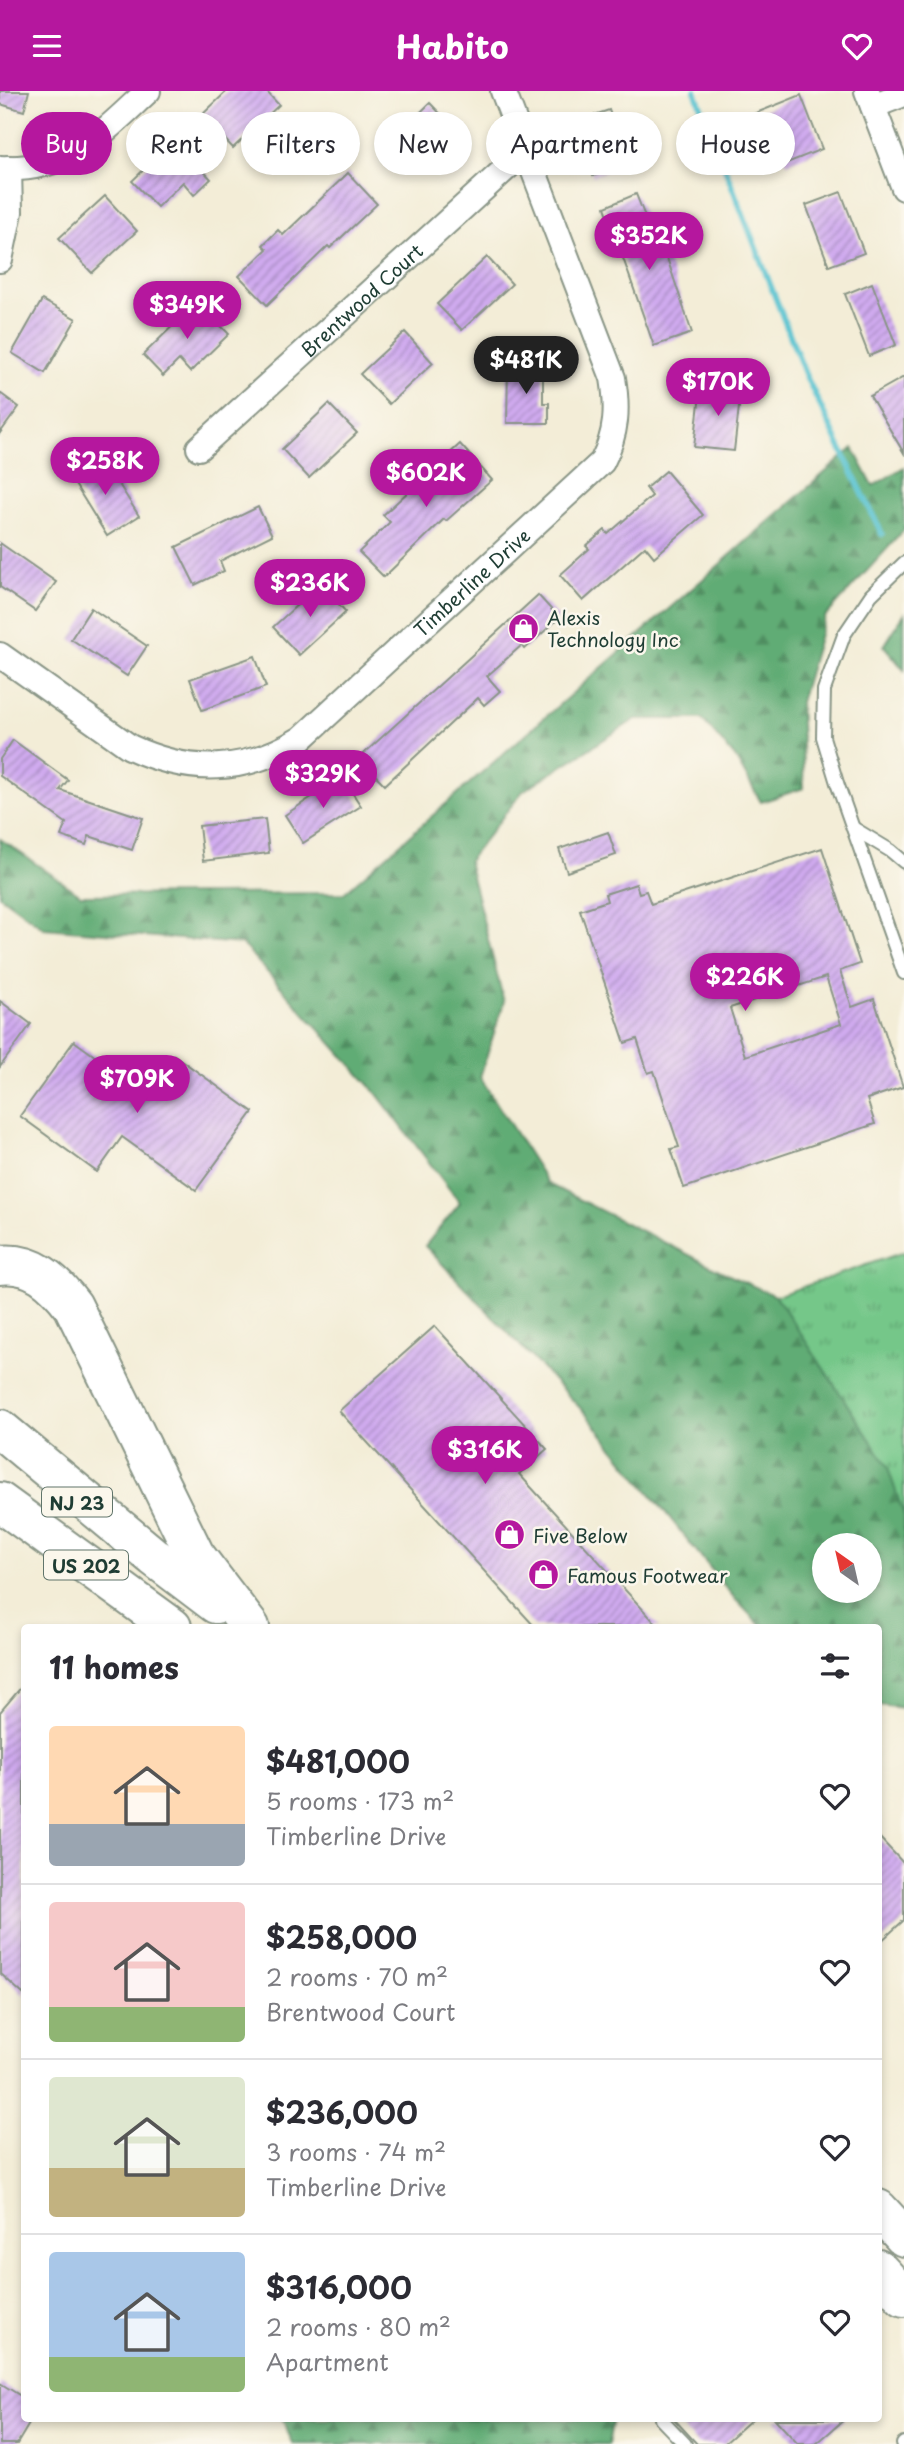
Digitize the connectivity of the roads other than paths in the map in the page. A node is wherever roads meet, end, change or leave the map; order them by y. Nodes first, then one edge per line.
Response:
1 (148, 91) edge
2 (503, 91) edge
3 (904, 93) edge
4 (870, 98) edge
5 (511, 112) edge
6 (5, 168) edge
7 (499, 175) edge
8 (535, 175) edge
9 (904, 188) edge
10 (0, 260) edge
11 (198, 448) dead end
12 (904, 563) edge
13 (0, 655) edge
14 (853, 828) junction
15 (904, 862) edge
16 (904, 973) edge
17 (0, 1265) edge
18 (0, 1429) edge
19 (0, 1448) edge
20 (0, 1502) edge
21 (154, 1556) junction
22 (168, 1624) edge
23 (244, 1624) edge
24 (246, 1624) edge
25 (882, 2213) edge
26 (904, 2237) edge
27 (882, 2273) edge
28 (904, 2297) edge
29 (664, 2422) edge
30 (685, 2444) edge

1 - 6 street
2 - 5 street, Timberline Drive
3 - 4 street
4 - 9 street
6 - 10 street
7 - 11 street, Brentwood Court
8 - 13 street, Timberline Drive
12 - 14 lane
14 - 15 lane
14 - 16 lane
17 - 24 highway
18 - 21 highway, US 202
19 - 21 highway, NJ 23
20 - 22 highway, US 202
21 - 23 highway, US 202
25 - 26 highway
27 - 28 highway
29 - 30 lane

